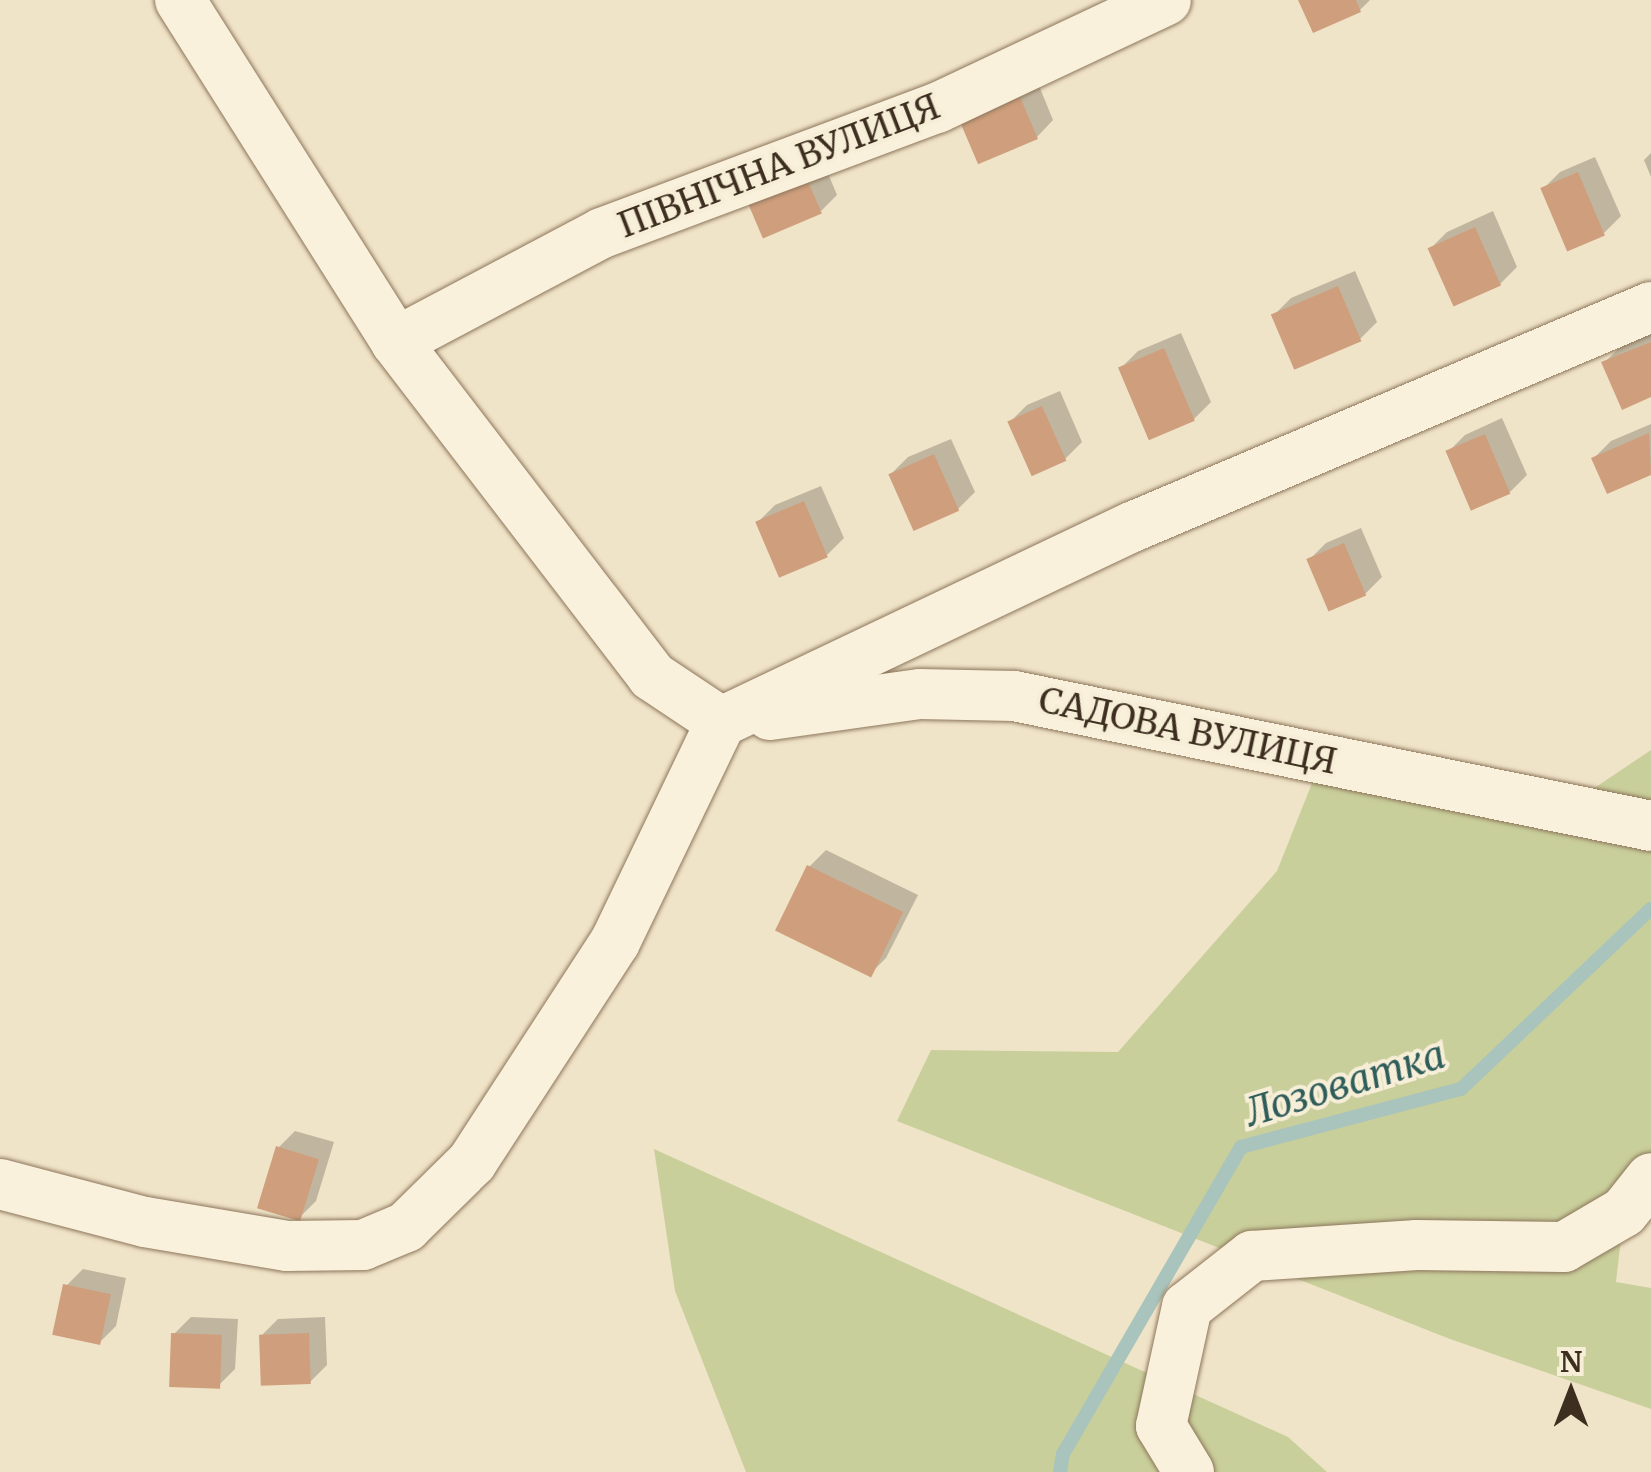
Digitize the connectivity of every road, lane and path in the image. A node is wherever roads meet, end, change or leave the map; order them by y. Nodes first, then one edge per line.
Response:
1 (180, 0) edge
2 (1166, 0) edge
3 (1651, 307) edge
4 (396, 342) junction
5 (721, 722) junction
6 (1651, 826) edge
7 (1651, 1178) edge
8 (0, 1184) edge
9 (1188, 1472) edge

1 - 4 street
2 - 4 street, ПІВНІЧНА ВУЛИЦЯ
3 - 5 street
4 - 5 street
5 - 6 street, САДОВА ВУЛИЦЯ
5 - 8 street
7 - 9 street

